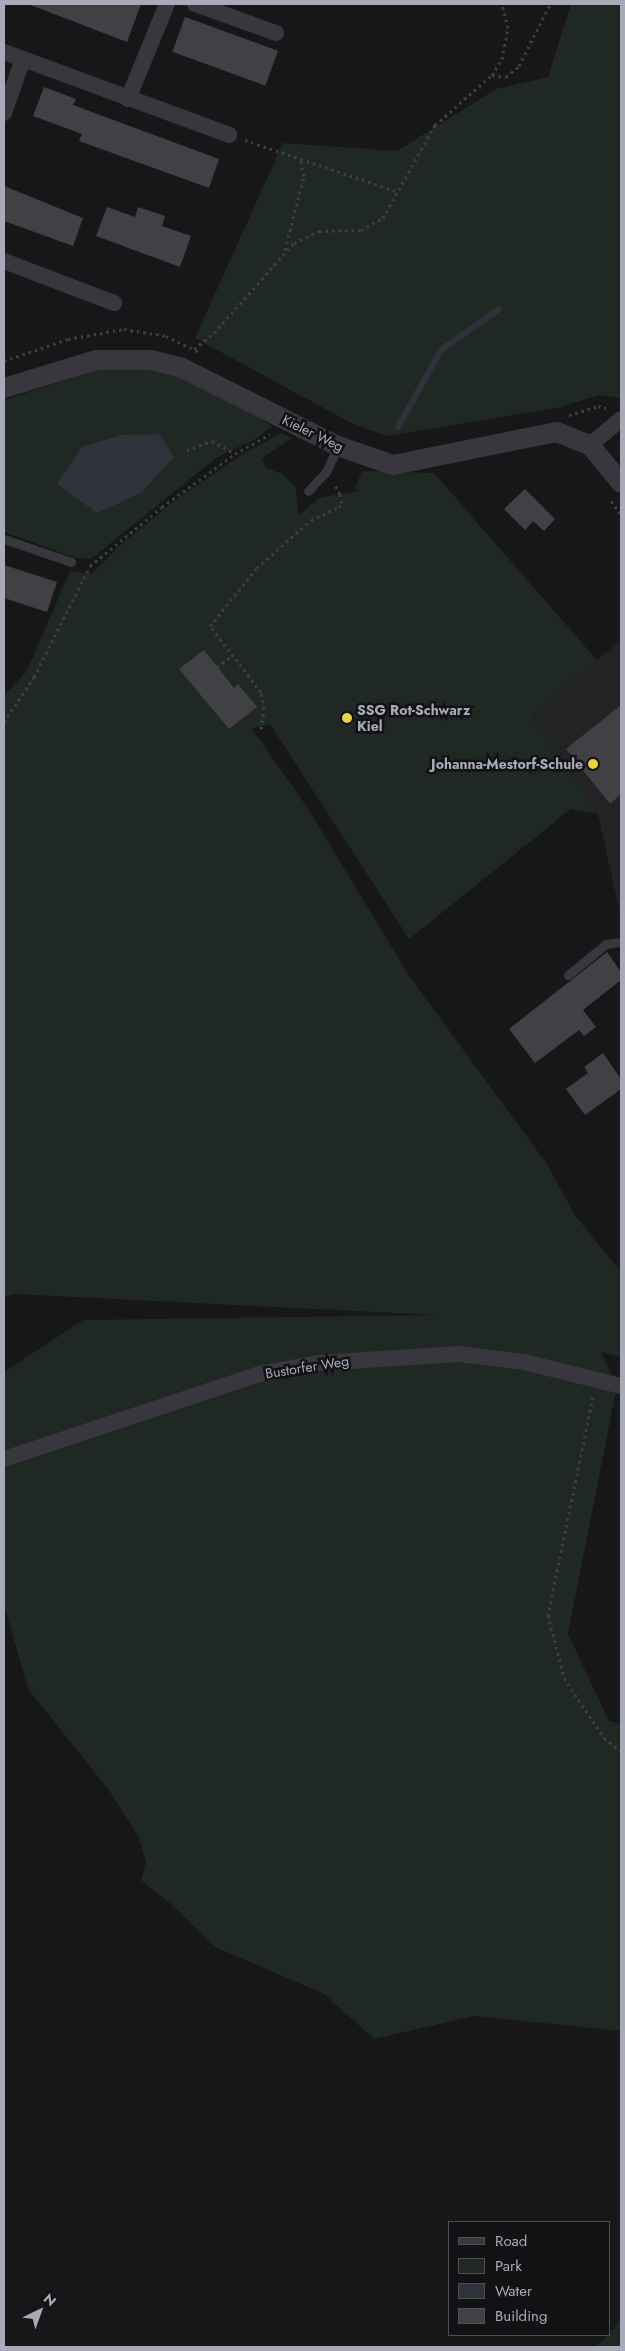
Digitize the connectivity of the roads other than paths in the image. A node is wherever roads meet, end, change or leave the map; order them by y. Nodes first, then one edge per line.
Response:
1 (167, 4) edge
2 (195, 4) edge
3 (276, 33) dead end
4 (4, 52) edge
5 (23, 59) junction
6 (128, 99) junction
7 (4, 113) edge
8 (229, 135) road end
9 (4, 261) edge
10 (114, 303) dead end
11 (4, 388) edge
12 (617, 414) edge
13 (590, 445) junction
14 (338, 446) junction
15 (621, 483) edge
16 (308, 491) dead end
17 (4, 539) edge
18 (71, 562) dead end
19 (621, 942) edge
20 (568, 975) dead end
21 (621, 1386) edge
22 (4, 1459) edge

1 - 6 street
2 - 3 street
4 - 5 street
5 - 6 street
5 - 7 street
6 - 8 street
9 - 10 street
11 - 14 street, Kieler Weg
12 - 13 street
13 - 14 street, Kieler Weg
13 - 15 street
14 - 16 lane
17 - 18 lane
19 - 20 lane
21 - 22 street, Bustorfer Weg

